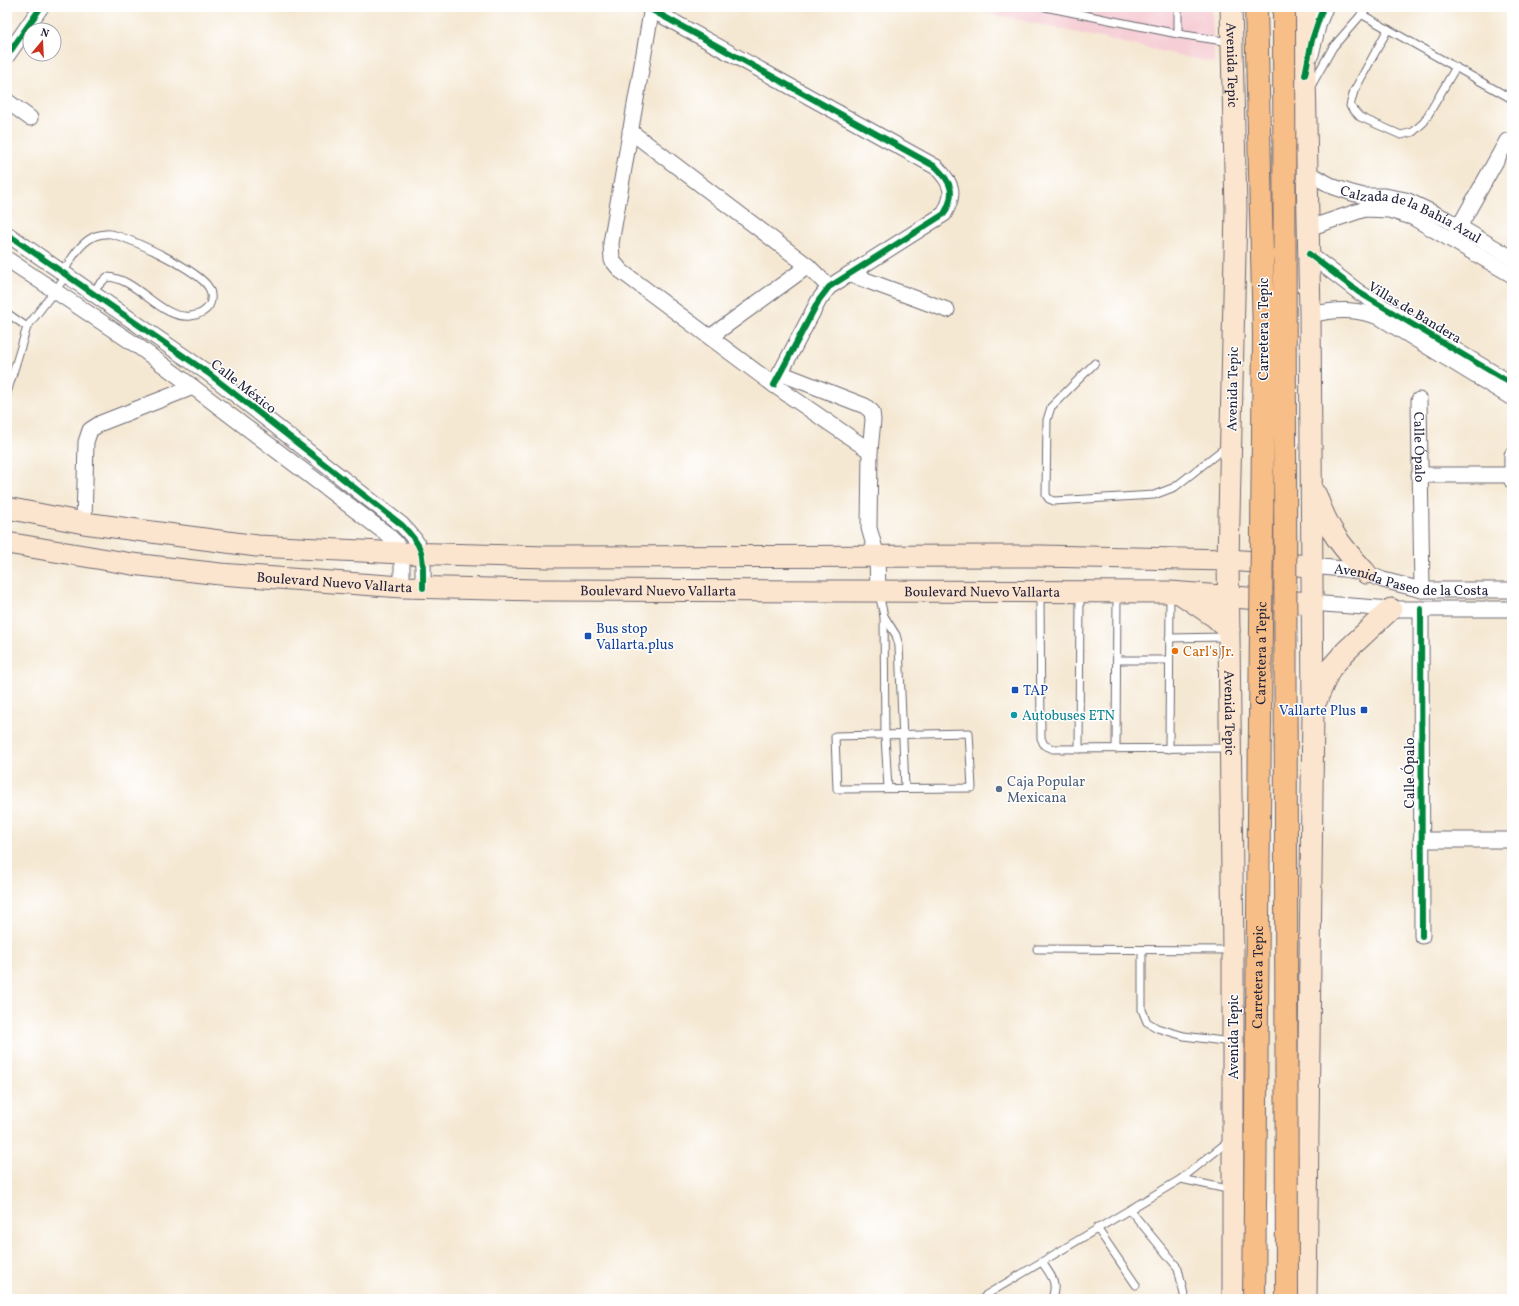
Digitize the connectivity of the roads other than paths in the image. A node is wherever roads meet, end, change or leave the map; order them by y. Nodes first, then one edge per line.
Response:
1 (41, 7) edge
2 (1045, 7) edge
3 (1178, 7) edge
4 (1231, 7) edge
5 (1256, 7) edge
6 (1284, 7) edge
7 (1306, 7) edge
8 (1324, 7) edge
9 (1368, 7) edge
10 (652, 8) edge
11 (1064, 9) edge
12 (1361, 14) junction
13 (1388, 29) junction
14 (1178, 34) junction
15 (1232, 42) junction
16 (7, 56) edge
17 (1456, 67) junction
18 (1306, 85) junction
19 (1512, 99) edge
20 (7, 101) edge
21 (30, 118) dead end
22 (630, 131) junction
23 (1507, 141) dead end
24 (1308, 173) junction
25 (1364, 202) junction
26 (1309, 228) junction
27 (1455, 233) junction
28 (7, 234) edge
29 (1309, 254) junction
30 (7, 258) edge
31 (1512, 258) edge
32 (808, 266) junction
33 (849, 274) junction
34 (64, 275) junction
35 (1512, 275) edge
36 (829, 287) junction
37 (54, 291) junction
38 (91, 293) junction
39 (1360, 293) junction
40 (947, 310) dead end
41 (1355, 310) junction
42 (7, 313) edge
43 (1310, 315) junction
44 (28, 327) junction
45 (710, 337) junction
46 (1095, 363) dead end
47 (777, 379) junction
48 (1512, 384) edge
49 (193, 386) junction
50 (7, 393) edge
51 (1512, 398) edge
52 (1419, 400) dead end
53 (1230, 444) junction
54 (870, 451) junction
55 (1512, 455) edge
56 (1419, 475) junction
57 (1512, 475) edge
58 (1512, 480) edge
59 (1312, 482) junction
60 (7, 508) edge
61 (84, 523) junction
62 (7, 543) edge
63 (402, 553) junction
64 (423, 554) junction
65 (877, 556) junction
66 (1228, 560) junction
67 (1311, 566) junction
68 (1366, 573) junction
69 (402, 587) junction
70 (423, 588) junction
71 (1422, 590) junction
72 (1512, 590) edge
73 (1080, 591) junction
74 (878, 592) junction
75 (1040, 592) junction
76 (1117, 592) junction
77 (1173, 592) junction
78 (1228, 596) junction
79 (1311, 603) junction
80 (1391, 609) junction
81 (1421, 609) junction
82 (1512, 609) edge
83 (884, 616) junction
84 (1228, 634) junction
85 (1169, 638) junction
86 (1116, 660) junction
87 (1168, 660) junction
88 (1313, 709) junction
89 (903, 735) junction
90 (885, 736) junction
91 (1230, 748) junction
92 (1079, 749) junction
93 (1116, 749) junction
94 (1169, 749) junction
95 (888, 788) junction
96 (905, 788) junction
97 (1421, 840) junction
98 (1512, 840) edge
99 (1422, 936) dead end
100 (1037, 949) dead end
101 (1142, 950) junction
102 (1233, 950) junction
103 (1234, 1042) junction
104 (1234, 1138) junction
105 (1181, 1179) junction
106 (1232, 1190) junction
107 (1130, 1210) junction
108 (1098, 1228) junction
109 (1042, 1262) junction
110 (1136, 1285) dead end
111 (982, 1299) edge
112 (1052, 1299) edge
113 (1185, 1299) edge
114 (1233, 1299) edge
115 (1254, 1299) edge
116 (1287, 1299) edge
117 (1306, 1299) edge

1 - 16 street
2 - 11 lane
3 - 14 lane
4 - 15 main road, Avenida Tepic
5 - 115 highway, Carretera a Tepic, bridge
6 - 116 highway, Carretera a Tepic, bridge
7 - 18 main road
8 - 18 street
9 - 12 lane
10 - 22 street
10 - 33 street
11 - 14 lane
12 - 13 lane
12 - 18 lane
13 - 17 lane
13 - 17 lane
14 - 15 lane
15 - 53 main road, Avenida Tepic
17 - 19 lane
18 - 24 main road
20 - 21 street
22 - 32 street
22 - 45 street
23 - 27 street
24 - 25 street, Calzada de la Bahía Azul
24 - 26 main road
25 - 26 street, Calzada de la Bahía Azul
25 - 27 street, Calzada de la Bahía Azul
26 - 29 main road
27 - 31 street, Calzada de la Bahía Azul
27 - 35 street, Calzada de la Bahía Azul
28 - 34 street, Calle México
29 - 39 street, Villas de Bandera
29 - 43 main road
30 - 37 street
32 - 36 street
32 - 45 street
33 - 36 street
33 - 40 street
34 - 37 lane
34 - 38 street, Calle México
34 - 38 lane
36 - 47 street
37 - 44 lane
37 - 49 street
38 - 64 street, Calle México
39 - 41 street
39 - 48 street, Villas de Bandera
41 - 43 street, Villas de Bandera
41 - 51 street, Villas de Bandera
42 - 44 lane
43 - 59 main road
44 - 50 lane
45 - 47 street
46 - 53 lane
47 - 54 street
47 - 54 street
49 - 61 street
49 - 63 street
52 - 56 street, Calle Ópalo
53 - 66 main road, Avenida Tepic
54 - 65 street
55 - 57 street
56 - 57 street
56 - 71 street, Calle Ópalo
57 - 58 street
59 - 67 main road
59 - 68 main road
60 - 61 main road
61 - 63 main road
62 - 69 main road, Boulevard Nuevo Vallarta
63 - 64 main road
63 - 69 street
64 - 65 main road
64 - 70 street, Calle México
65 - 66 main road
65 - 74 street
66 - 67 main road
66 - 78 main road, Avenida Tepic
67 - 68 street, Avenida Paseo de la Costa
67 - 79 main road
68 - 71 street, Avenida Paseo de la Costa
69 - 70 main road, Boulevard Nuevo Vallarta
70 - 74 main road, Boulevard Nuevo Vallarta
71 - 72 street, Avenida Paseo de la Costa
73 - 75 main road, Boulevard Nuevo Vallarta
73 - 76 main road, Boulevard Nuevo Vallarta
73 - 92 lane
74 - 75 main road, Boulevard Nuevo Vallarta
74 - 83 lane
75 - 92 lane
76 - 77 main road, Boulevard Nuevo Vallarta
76 - 86 lane
77 - 78 main road, Boulevard Nuevo Vallarta
77 - 84 main road
77 - 85 lane
78 - 79 main road, Boulevard Nuevo Vallarta
78 - 84 main road, Avenida Tepic
79 - 80 street, Avenida Paseo de la Costa
79 - 88 main road
80 - 81 street, Avenida Paseo de la Costa
80 - 88 main road
81 - 82 street, Avenida Paseo de la Costa
81 - 97 street, Calle Ópalo
83 - 89 lane
83 - 90 lane
84 - 85 lane
84 - 91 main road, Avenida Tepic
85 - 87 lane
86 - 87 lane
86 - 93 lane
87 - 94 lane
88 - 117 main road
89 - 90 lane
89 - 96 lane
89 - 96 lane
90 - 95 lane
90 - 95 lane
91 - 94 lane
91 - 102 main road, Avenida Tepic
92 - 93 lane
93 - 94 lane
95 - 96 lane
97 - 98 street
97 - 99 street, Calle Ópalo
100 - 101 lane
101 - 102 lane
101 - 103 lane
102 - 103 main road, Avenida Tepic
103 - 104 main road, Avenida Tepic
104 - 105 lane
104 - 106 main road, Avenida Tepic
105 - 106 lane
105 - 107 lane
106 - 114 main road, Avenida Tepic
107 - 108 lane
107 - 113 lane
108 - 109 lane
108 - 110 lane
109 - 111 lane
109 - 112 lane

